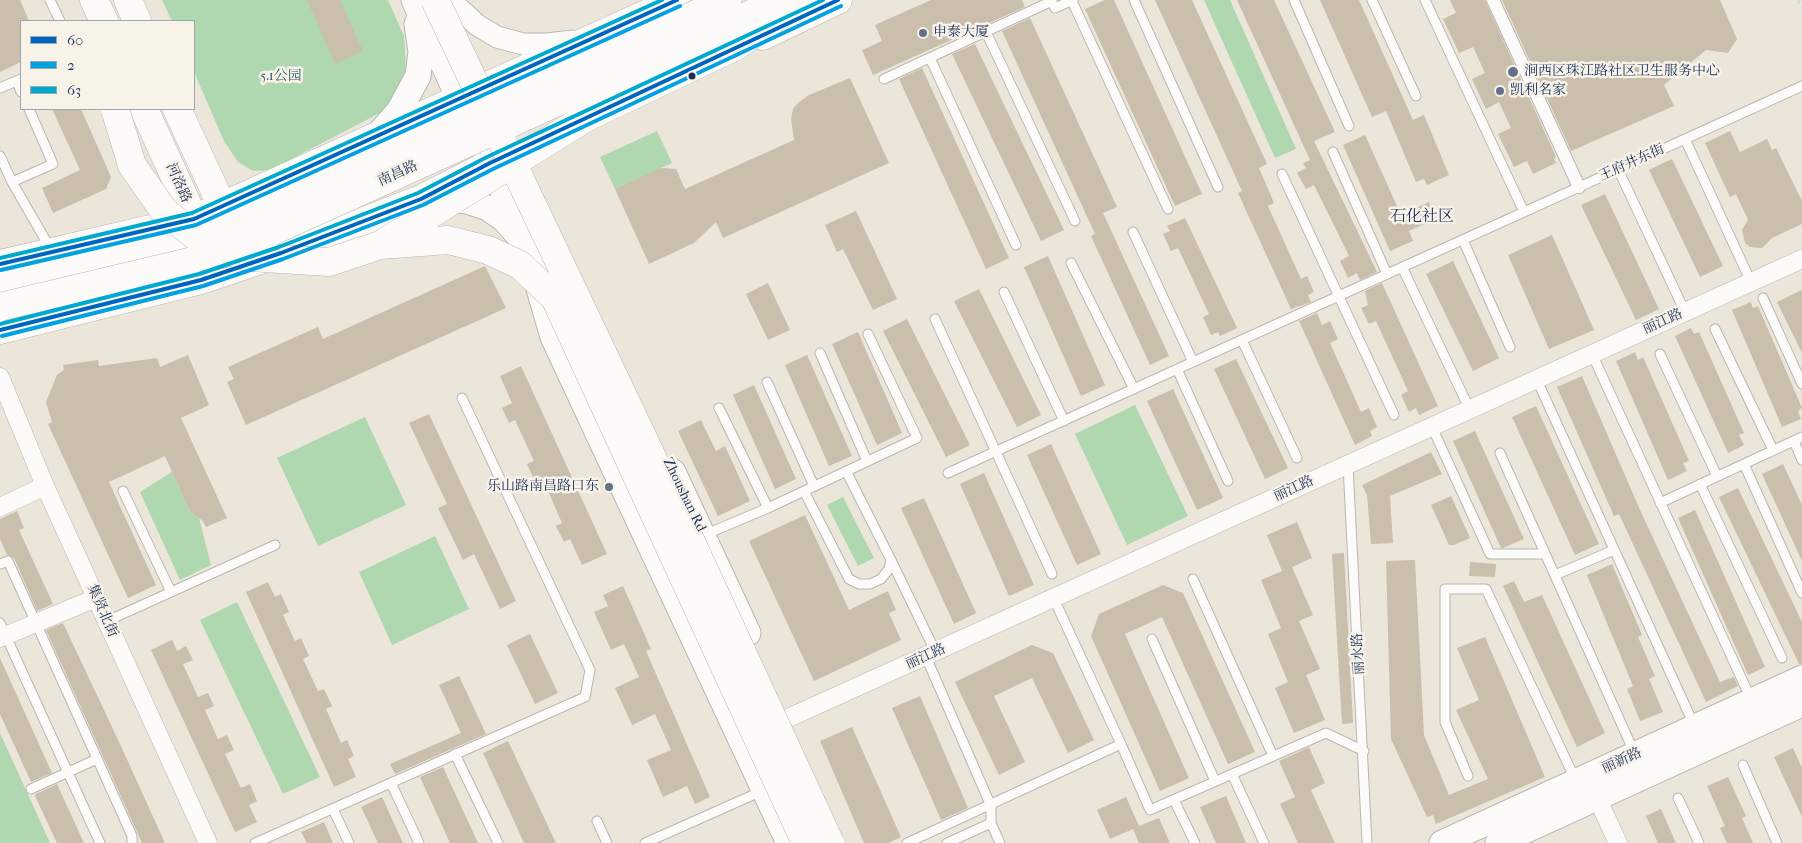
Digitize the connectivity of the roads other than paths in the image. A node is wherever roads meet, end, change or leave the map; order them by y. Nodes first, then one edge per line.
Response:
1 (50, 0) edge
2 (89, 0) edge
3 (94, 0) edge
4 (128, 0) edge
5 (412, 0) edge
6 (435, 0) edge
7 (445, 0) edge
8 (450, 0) edge
9 (678, 0) edge
10 (727, 0) edge
11 (782, 0) edge
12 (1072, 0) edge
13 (1134, 0) edge
14 (1294, 0) edge
15 (1372, 0) edge
16 (1425, 0) edge
17 (1493, 0) edge
18 (1052, 1) edge
19 (817, 2) edge
20 (60, 20) edge
21 (94, 20) edge
22 (104, 20) edge
23 (138, 20) edge
24 (986, 32) junction
25 (598, 36) junction
26 (930, 58) junction
27 (884, 79) dead end
28 (19, 80) edge
29 (1802, 86) edge
30 (0, 88) edge
31 (486, 88) junction
32 (1416, 96) dead end
33 (459, 99) junction
34 (29, 110) edge
35 (115, 110) edge
36 (144, 110) edge
37 (177, 110) edge
38 (1349, 126) dead end
39 (376, 137) junction
40 (1684, 139) junction
41 (517, 152) junction
42 (1333, 152) dead end
43 (1, 160) edge
44 (490, 164) junction
45 (1618, 169) junction
46 (1282, 174) dead end
47 (12, 182) junction
48 (1218, 187) dead end
49 (1579, 187) junction
50 (421, 199) junction
51 (222, 206) junction
52 (1168, 209) dead end
53 (1524, 212) junction
54 (194, 219) junction
55 (1075, 221) dead end
56 (1132, 232) dead end
57 (1463, 240) junction
58 (526, 242) junction
59 (228, 244) junction
60 (380, 245) junction
61 (1016, 245) dead end
62 (52, 253) junction
63 (281, 253) junction
64 (1802, 259) edge
65 (1071, 263) dead end
66 (0, 264) edge
67 (1402, 267) junction
68 (1387, 274) junction
69 (200, 280) junction
70 (1751, 282) junction
71 (0, 286) edge
72 (1004, 292) dead end
73 (1339, 296) junction
74 (1763, 298) dead end
75 (0, 307) edge
76 (1684, 312) junction
77 (935, 319) dead end
78 (1715, 329) dead end
79 (0, 330) edge
80 (868, 334) dead end
81 (1242, 340) junction
82 (1510, 347) dead end
83 (820, 353) dead end
84 (1592, 354) junction
85 (1660, 354) dead end
86 (1192, 362) junction
87 (1177, 369) junction
88 (0, 377) edge
89 (1537, 380) junction
90 (767, 382) dead end
91 (1802, 384) edge
92 (1134, 389) junction
93 (462, 398) dead end
94 (720, 408) dead end
95 (1470, 410) junction
96 (1394, 415) dead end
97 (1064, 421) junction
98 (1432, 427) junction
99 (1798, 439) edge
100 (1773, 450) junction
101 (996, 451) junction
102 (1500, 453) dead end
103 (1297, 458) dead end
104 (1802, 460) edge
105 (867, 461) junction
106 (1744, 464) junction
107 (1348, 465) junction
108 (846, 471) junction
109 (948, 473) dead end
110 (1717, 476) junction
111 (1228, 481) dead end
112 (1700, 484) junction
113 (46, 486) junction
114 (814, 486) junction
115 (123, 491) dead end
116 (804, 491) junction
117 (1660, 503) junction
118 (0, 508) edge
119 (768, 508) junction
120 (704, 535) junction
121 (275, 545) dead end
122 (1614, 550) junction
123 (1545, 554) junction
124 (891, 560) junction
125 (0, 564) edge
126 (1052, 574) dead end
127 (1555, 575) junction
128 (1193, 579) dead end
129 (171, 592) junction
130 (1802, 594) edge
131 (96, 598) junction
132 (1054, 599) junction
133 (107, 621) junction
134 (36, 623) junction
135 (2, 632) edge
136 (1152, 639) dead end
137 (931, 655) junction
138 (1782, 658) dead end
139 (1802, 678) edge
140 (1752, 701) junction
141 (1802, 704) edge
142 (786, 719) junction
143 (1696, 727) junction
144 (1121, 744) junction
145 (1364, 751) junction
146 (456, 754) junction
147 (1636, 755) junction
148 (1273, 756) junction
149 (97, 759) junction
150 (1744, 765) dead end
151 (68, 772) junction
152 (1232, 774) junction
153 (1468, 776) dead end
154 (787, 779) junction
155 (1215, 782) junction
156 (391, 783) junction
157 (1587, 785) junction
158 (31, 789) dead end
159 (1678, 798) dead end
160 (1174, 800) junction
161 (991, 806) junction
162 (333, 809) junction
163 (597, 821) dead end
164 (991, 823) junction
165 (274, 839) edge
166 (100, 843) edge
167 (132, 843) edge
168 (208, 843) edge
169 (255, 843) edge
170 (349, 843) edge
171 (419, 843) edge
172 (498, 843) edge
173 (607, 843) edge
174 (645, 843) edge
175 (789, 843) edge
176 (806, 843) edge
177 (812, 843) edge
178 (823, 843) edge
179 (830, 843) edge
180 (842, 843) edge
181 (907, 843) edge
182 (947, 843) edge
183 (1000, 843) edge
184 (1194, 843) edge
185 (1264, 843) edge
186 (1367, 843) edge
187 (1442, 843) edge
188 (1498, 843) edge
189 (1618, 843) edge
190 (1699, 843) edge
191 (1777, 843) edge

1 - 20 lane
2 - 21 main road
3 - 22 main road
4 - 23 main road
5 - 33 main road, Zhoushan Rd
5 - 39 main road
6 - 179 main road, bridge
7 - 31 main road, Zhoushan Rd
8 - 25 street
9 - 25 main road
10 - 71 main road, 南昌路, bridge
11 - 75 main road, 南昌路, bridge
12 - 18 lane
12 - 52 lane
13 - 48 lane
14 - 38 lane
15 - 32 lane
16 - 53 lane
17 - 49 street
18 - 24 lane
19 - 41 main road
19 - 60 main road, bridge
24 - 26 lane
24 - 55 lane
25 - 31 main road
26 - 27 lane
26 - 61 lane
28 - 30 lane
29 - 40 lane, 王府井东街
31 - 33 main road
31 - 41 main road, Zhoushan Rd
33 - 39 main road
33 - 44 main road, Zhoushan Rd
34 - 47 lane
35 - 60 main road, bridge
36 - 54 main road, 河洛路
37 - 51 main road
39 - 51 main road
40 - 45 lane, 王府井东街
40 - 70 lane
41 - 44 main road
41 - 120 main road, Zhoushan Rd
41 - 154 main road, Zhoushan Rd
42 - 68 lane
43 - 47 lane
44 - 50 main road
44 - 58 main road, Zhoushan Rd
45 - 49 lane, 王府井东街
45 - 76 lane
46 - 73 lane
47 - 62 lane
49 - 53 lane, 王府井东街
50 - 58 main road
50 - 63 main road
51 - 54 main road
51 - 59 main road
53 - 57 lane, 王府井东街
54 - 59 main road, 河洛路
54 - 62 main road
56 - 86 lane
57 - 67 lane, 王府井东街
57 - 82 lane
58 - 154 main road, Zhoushan Rd
59 - 63 main road, 河洛路
59 - 69 main road
60 - 176 main road, bridge
62 - 66 main road
63 - 69 main road
64 - 70 street, 丽江路
65 - 92 lane
67 - 68 lane, 王府井东街
67 - 95 lane
68 - 73 lane, 王府井东街
69 - 79 main road
70 - 76 street, 丽江路
72 - 97 lane
73 - 81 lane, 王府井东街
73 - 96 lane
74 - 91 lane
76 - 84 street, 丽江路
77 - 101 lane
78 - 100 lane
80 - 105 lane
81 - 86 lane, 王府井东街
81 - 103 lane
83 - 105 lane
84 - 89 street, 丽江路
84 - 117 lane
85 - 110 lane
86 - 87 lane, 王府井东街
87 - 92 lane, 王府井东街
87 - 111 lane
88 - 113 street, 集贤北街
89 - 95 street, 丽江路
89 - 122 lane
90 - 114 lane
92 - 97 lane, 王府井东街
93 - 146 lane
94 - 119 lane
95 - 98 street, 丽江路
97 - 101 lane, 王府井东街
98 - 107 street, 丽江路
98 - 123 lane
99 - 100 lane
99 - 104 lane
100 - 106 lane
101 - 109 lane, 王府井东街
101 - 126 lane
102 - 123 lane
105 - 108 lane
106 - 110 lane
106 - 130 lane
107 - 132 street, 丽江路
107 - 145 lane, 丽水路
108 - 114 lane
108 - 124 lane
110 - 112 lane
112 - 117 lane
112 - 138 lane
113 - 118 street
113 - 131 street, 集贤北街
114 - 116 lane
115 - 129 lane
116 - 119 lane
116 - 124 lane
117 - 140 lane
119 - 120 lane
120 - 142 main road, Zhoushan Rd
121 - 129 lane
122 - 127 lane
122 - 143 lane
123 - 127 lane
124 - 137 lane
125 - 134 lane
127 - 147 lane
128 - 148 lane
129 - 133 lane
131 - 133 street, 集贤北街
131 - 134 street
132 - 137 street, 丽江路
132 - 144 lane
133 - 168 street, 集贤北街
134 - 135 street
134 - 149 lane
135 - 151 lane
136 - 155 lane
137 - 142 street, 丽江路
137 - 161 lane
139 - 140 main road, 丽新路
140 - 143 main road, 丽新路
141 - 157 main road, 丽新路
142 - 154 main road, Zhoushan Rd
143 - 147 main road, 丽新路
144 - 160 lane
144 - 161 lane
145 - 148 lane
145 - 186 lane, 丽水路
146 - 156 lane
146 - 172 lane
147 - 157 main road, 丽新路
148 - 152 lane
149 - 151 lane
149 - 167 lane
150 - 191 lane
151 - 158 lane
151 - 166 lane
152 - 155 lane
152 - 185 lane
153 - 157 lane
154 - 174 lane
154 - 175 main road, Zhoushan Rd
154 - 177 main road, Zhoushan Rd
154 - 178 main road, Zhoushan Rd
154 - 180 main road, Zhoushan Rd
155 - 160 lane
156 - 162 lane
156 - 171 lane
157 - 187 main road, 丽新路
157 - 188 main road, 丽新路
157 - 189 street
159 - 190 lane
160 - 184 lane
161 - 164 lane
161 - 181 lane
162 - 165 lane
162 - 170 lane
163 - 173 lane
164 - 182 lane
164 - 183 lane
165 - 169 lane

